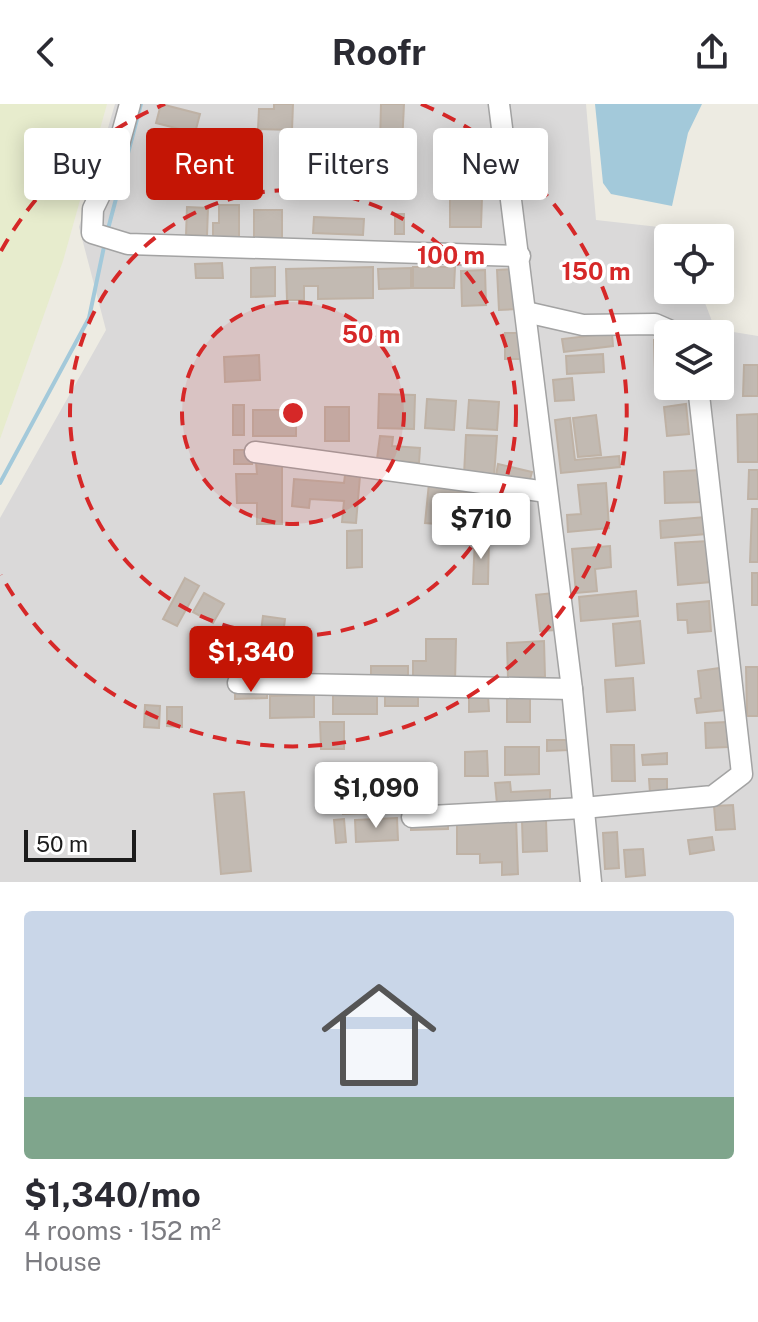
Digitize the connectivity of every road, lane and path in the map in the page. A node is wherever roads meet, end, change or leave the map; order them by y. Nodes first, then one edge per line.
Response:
1 (130, 104) edge
2 (499, 104) edge
3 (520, 256) junction
4 (526, 312) junction
5 (654, 324) edge
6 (700, 400) edge
7 (255, 452) dead end
8 (547, 492) junction
9 (238, 683) dead end
10 (572, 689) junction
11 (583, 808) junction
12 (412, 817) dead end
13 (591, 882) edge

1 - 3 street
2 - 3 street
3 - 4 street
4 - 5 street
4 - 8 street
6 - 11 street
7 - 8 street
8 - 10 street
9 - 10 street
10 - 11 street
11 - 12 street
11 - 13 street

